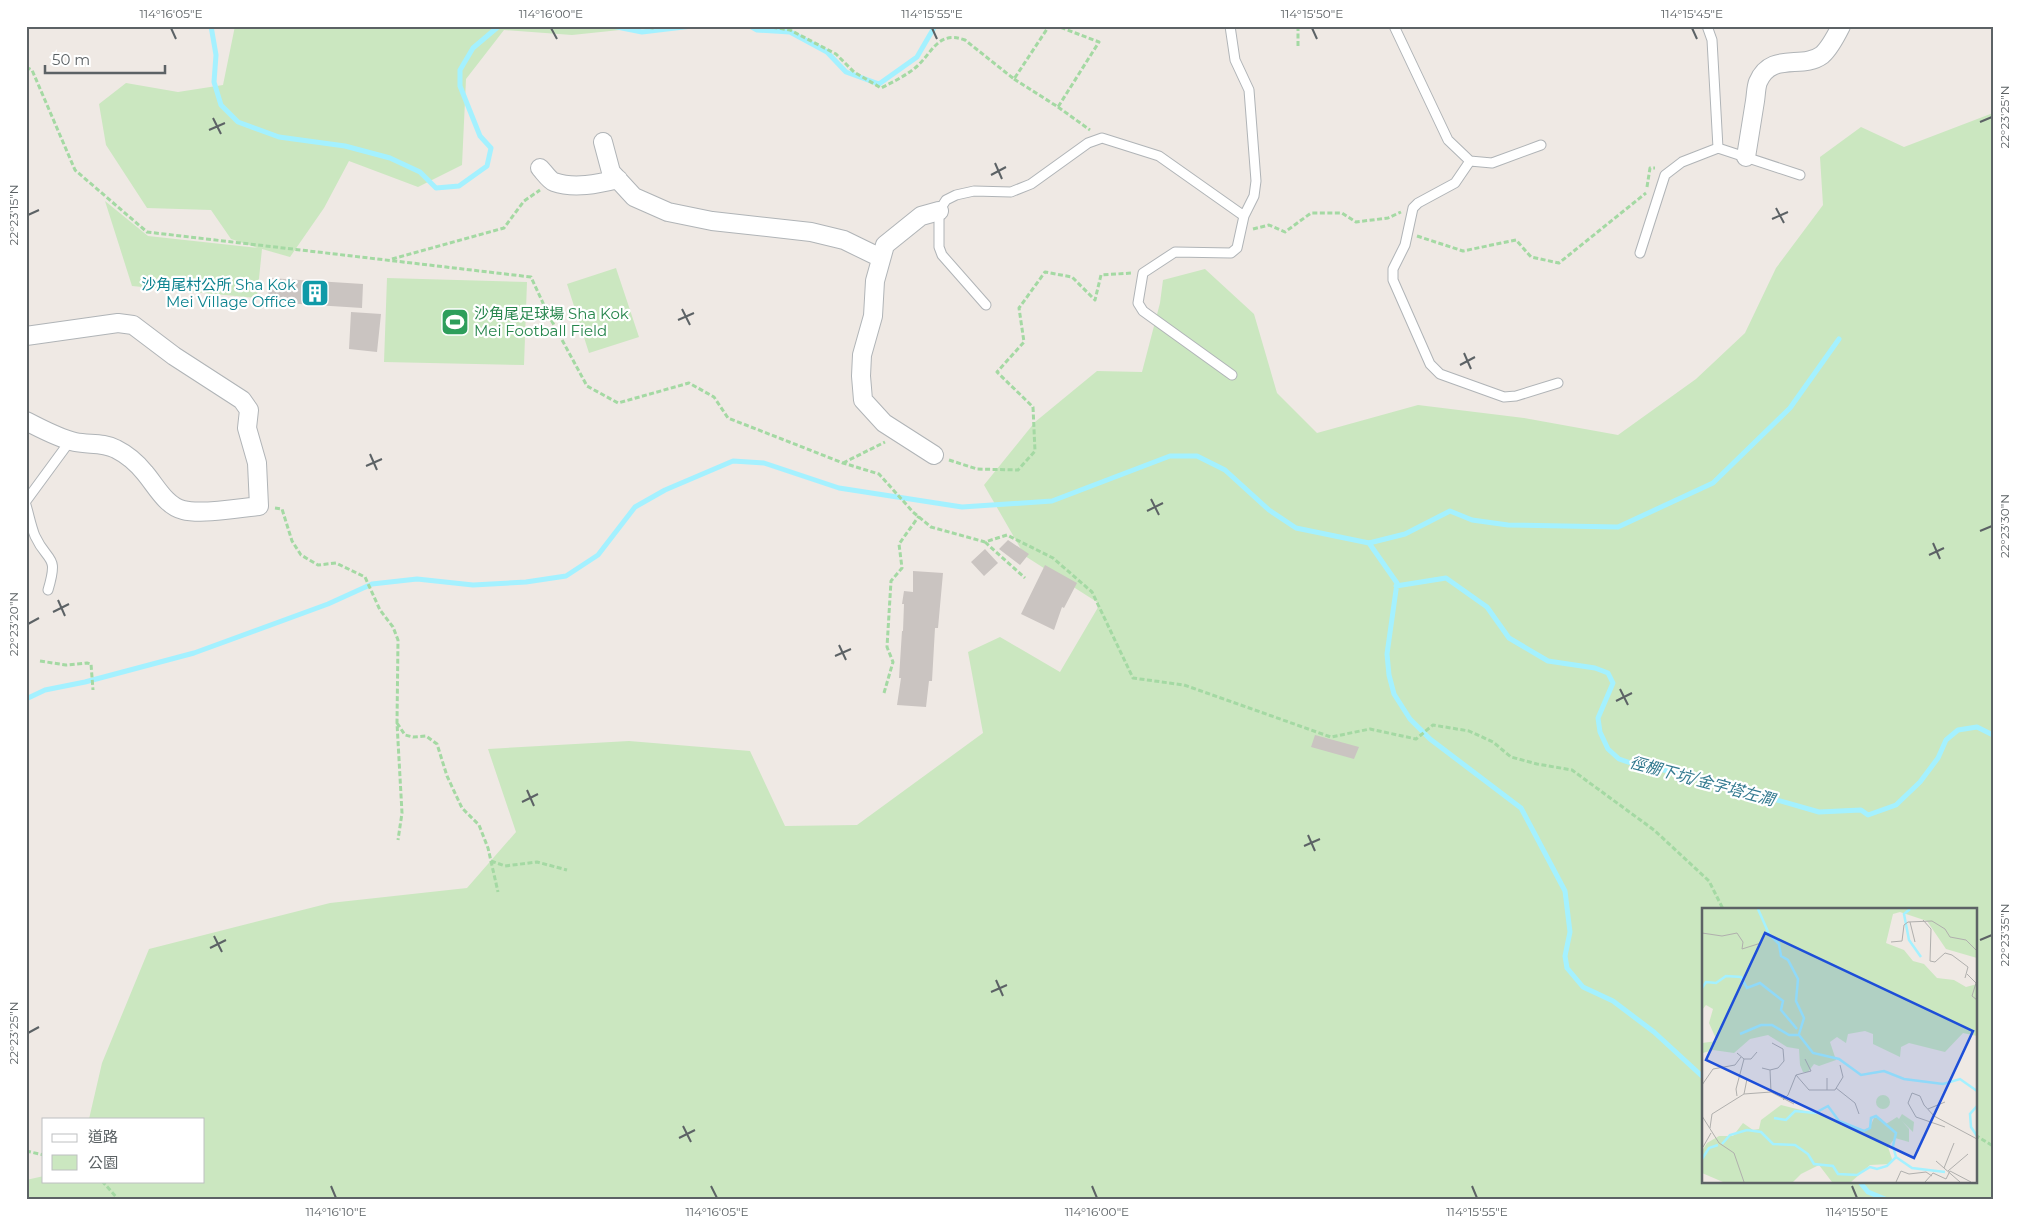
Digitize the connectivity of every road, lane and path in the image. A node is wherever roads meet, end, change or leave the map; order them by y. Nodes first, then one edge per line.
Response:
1 (641, 26) edge
2 (666, 26) edge
3 (765, 26) edge
4 (1049, 26) edge
5 (1057, 26) edge
6 (1230, 26) edge
7 (1298, 26) edge
8 (1394, 26) edge
9 (1707, 26) edge
10 (1841, 26) edge
11 (1298, 46) dead end
12 (26, 67) edge
13 (1014, 79) junction
14 (1058, 107) junction
15 (1102, 138) junction
16 (603, 142) dead end
17 (1541, 146) dead end
18 (1718, 148) junction
19 (1746, 157) junction
20 (1470, 161) junction
21 (1673, 167) junction
22 (540, 168) dead end
23 (1800, 175) dead end
24 (618, 179) junction
25 (553, 181) junction
26 (1418, 203) junction
27 (938, 211) junction
28 (1410, 215) junction
29 (1244, 216) junction
30 (1240, 233) junction
31 (1640, 253) dead end
32 (881, 258) junction
33 (389, 260) junction
34 (1143, 273) junction
35 (986, 305) dead end
36 (26, 336) edge
37 (1232, 375) dead end
38 (1558, 383) dead end
39 (26, 421) edge
40 (901, 434) junction
41 (70, 440) junction
42 (934, 454) joint
43 (843, 463) junction
44 (26, 501) edge
45 (26, 505) edge
46 (259, 506) junction
47 (919, 516) junction
48 (985, 542) junction
49 (1025, 578) dead end
50 (48, 590) dead end
51 (40, 661) dead end
52 (93, 690) dead end
53 (884, 693) dead end
54 (397, 723) junction
55 (398, 840) dead end
56 (490, 860) junction
57 (567, 870) dead end
58 (498, 892) dead end
59 (1723, 908) edge
60 (1976, 1136) edge
61 (1993, 1146) edge
62 (26, 1151) edge
63 (42, 1155) edge
64 (103, 1182) edge
65 (118, 1199) edge

1 - 2 path
3 - 13 path
4 - 13 path
5 - 14 path
6 - 29 lane
7 - 11 path
8 - 20 lane
9 - 18 lane
10 - 19 street
12 - 33 path
13 - 14 path
14 - 15 path
15 - 27 lane
15 - 29 lane
16 - 24 street
17 - 20 lane
18 - 19 lane
18 - 21 lane
19 - 23 lane
20 - 26 lane
21 - 28 path
21 - 31 lane
22 - 25 street
24 - 25 street
24 - 32 street
25 - 33 path
26 - 28 lane
26 - 30 path
27 - 32 street
27 - 35 lane
28 - 38 lane
29 - 30 lane
30 - 34 lane
32 - 40 street
33 - 43 path
34 - 37 lane
34 - 42 path
36 - 46 street
39 - 41 street
40 - 42 street
40 - 43 path
41 - 44 lane
41 - 46 street
43 - 47 path
45 - 50 lane
46 - 54 path
47 - 48 path
47 - 53 path
48 - 49 path
48 - 59 path
51 - 52 path
54 - 55 path
54 - 56 path
56 - 57 path
56 - 58 path
60 - 61 path
62 - 63 path
64 - 65 path

